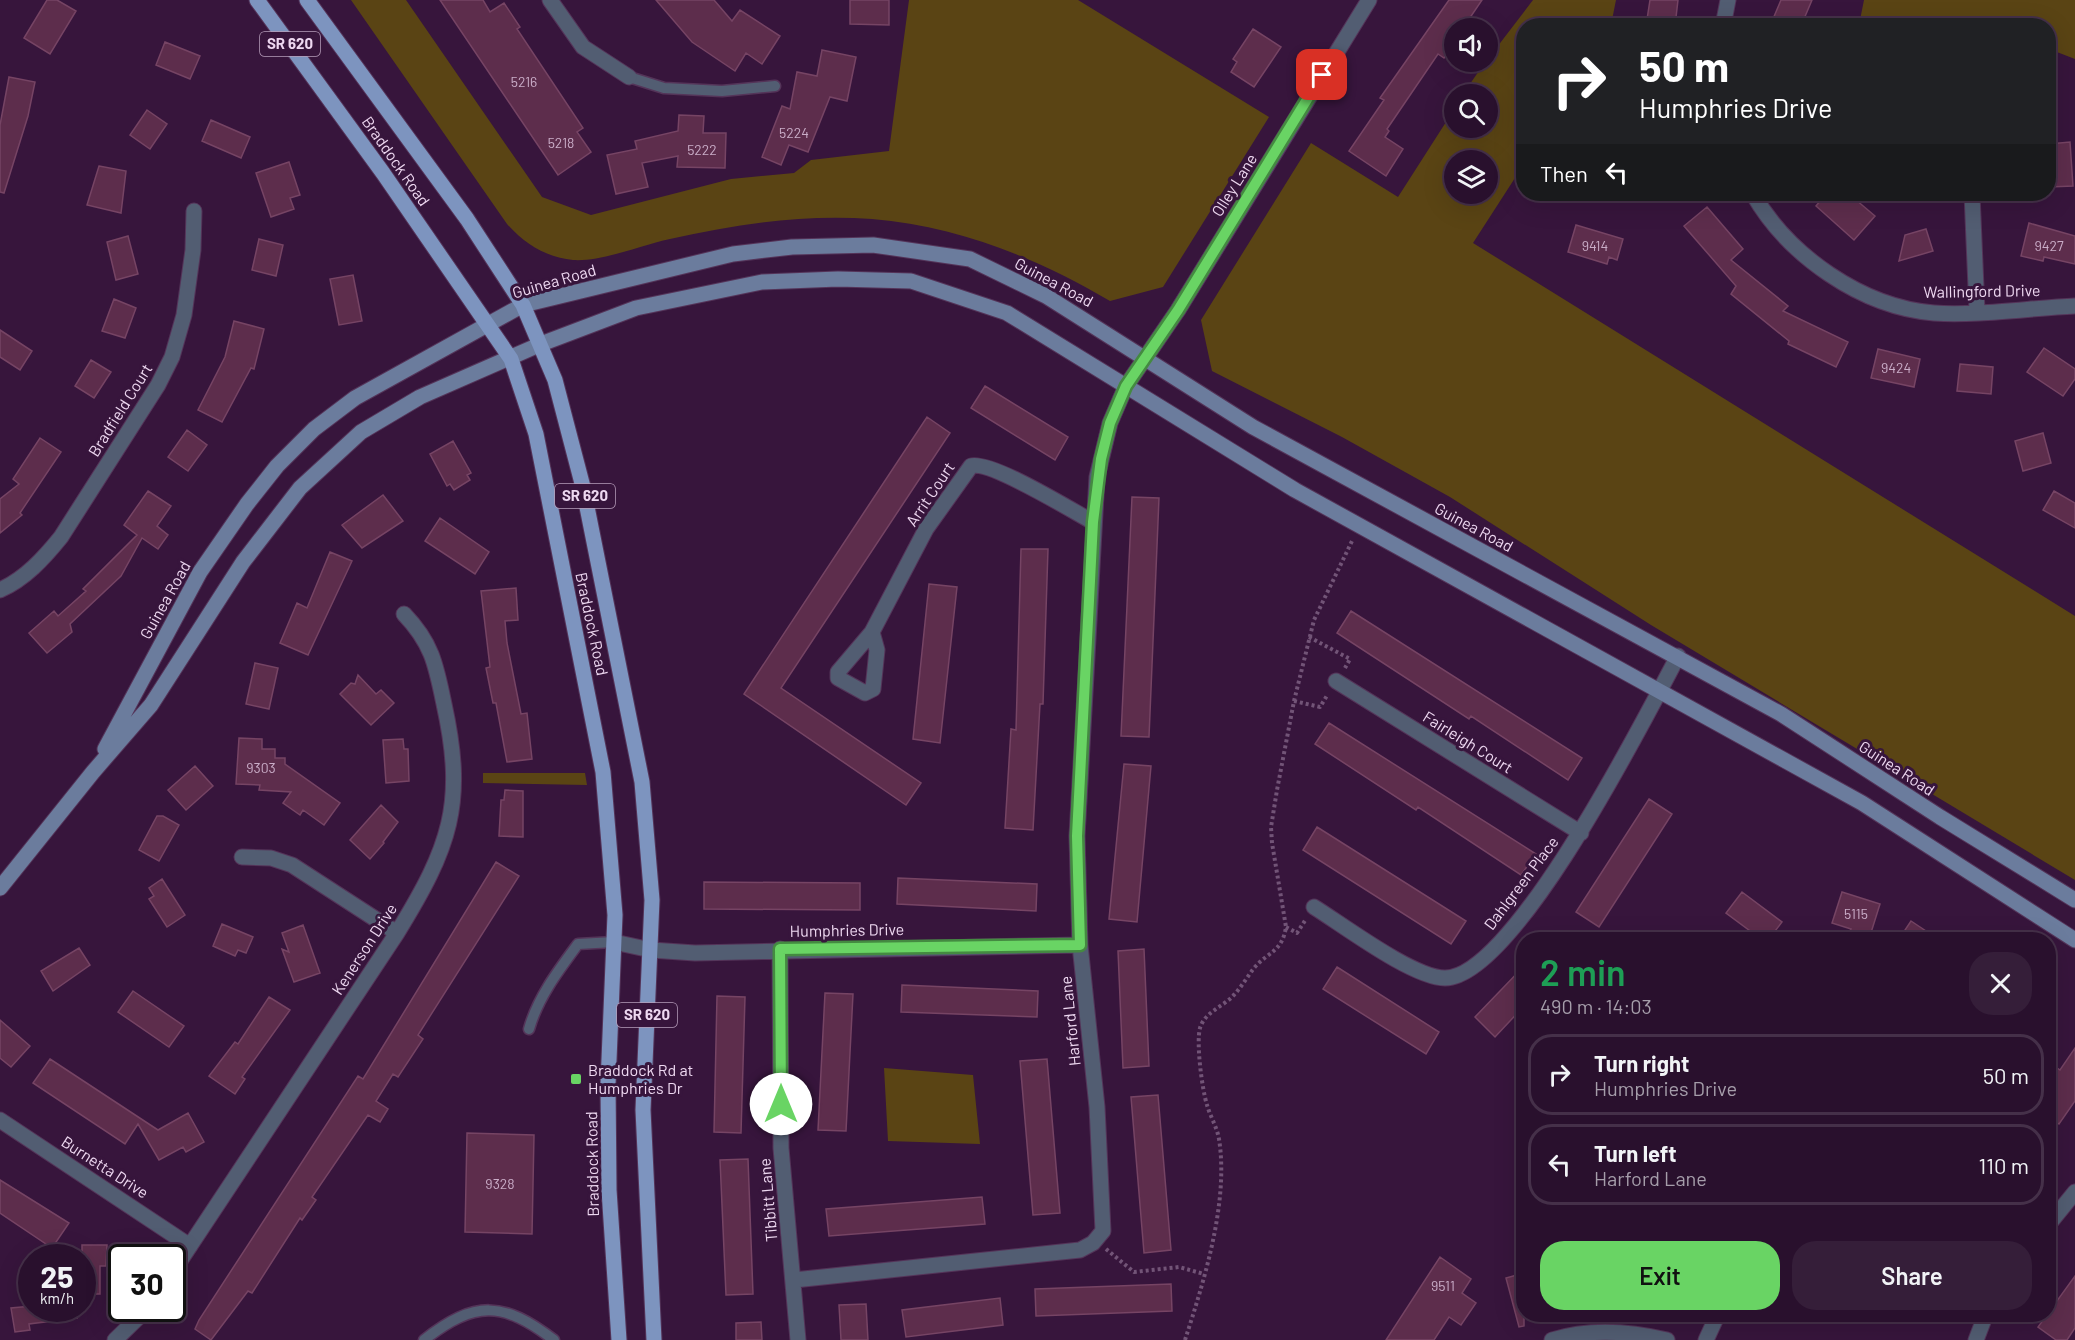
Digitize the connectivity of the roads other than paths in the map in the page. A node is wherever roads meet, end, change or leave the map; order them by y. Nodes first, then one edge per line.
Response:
1 (257, 0) edge
2 (307, 0) edge
3 (550, 0) edge
4 (1369, 0) edge
5 (1728, 0) edge
6 (1725, 18) edge
7 (629, 77) joint
8 (775, 86) dead end
9 (1758, 201) edge
10 (1972, 201) edge
11 (194, 211) dead end
12 (523, 305) junction
13 (2075, 306) edge
14 (1977, 311) junction
15 (488, 324) junction
16 (541, 344) junction
17 (511, 359) junction
18 (1146, 359) junction
19 (1126, 386) junction
20 (1093, 522) junction
21 (0, 590) edge
22 (404, 614) dead end
23 (872, 632) dead end
24 (1678, 656) junction
25 (1336, 681) road end
26 (1661, 689) junction
27 (93, 772) junction
28 (1581, 833) junction
29 (242, 858) dead end
30 (0, 888) edge
31 (2075, 900) edge
32 (1314, 907) road end
33 (397, 933) junction
34 (2075, 940) edge
35 (614, 942) junction
36 (1080, 945) junction
37 (780, 949) junction
38 (651, 950) junction
39 (529, 1029) dead end
40 (0, 1120) edge
41 (2075, 1192) edge
42 (2056, 1215) edge
43 (190, 1246) junction
44 (186, 1252) edge
45 (794, 1280) junction
46 (134, 1322) edge
47 (1714, 1322) edge
48 (1983, 1322) edge
49 (115, 1340) edge
50 (424, 1340) edge
51 (554, 1340) edge
52 (619, 1340) edge
53 (654, 1340) edge
54 (798, 1340) edge
55 (1552, 1340) edge
56 (1667, 1340) edge
57 (1706, 1340) edge
58 (1976, 1340) edge

1 - 15 main road, Braddock Road / SR 620
2 - 12 main road, Braddock Road / SR 620
3 - 7 street
4 - 18 street, Olley Lane
5 - 6 street
7 - 8 lane
9 - 14 street, Wallingford Drive
10 - 14 street
11 - 21 street, Bradfield Court
12 - 15 main road, Guinea Road
12 - 16 main road, Braddock Road / SR 620
12 - 18 main road, Guinea Road
13 - 14 street, Wallingford Drive
15 - 17 main road, Braddock Road / SR 620
15 - 27 main road, Guinea Road
16 - 17 main road, Guinea Road
16 - 19 main road, Guinea Road
16 - 38 main road, Braddock Road / SR 620
17 - 27 main road, Guinea Road
17 - 35 main road, Braddock Road / SR 620
18 - 19 street, Olley Lane
18 - 24 main road, Guinea Road
19 - 20 street, Harford Lane
19 - 26 main road, Guinea Road
20 - 23 street, Arrit Court
20 - 36 street, Harford Lane
22 - 33 street, Kenerson Drive
24 - 26 street, Dahlgreen Place
24 - 31 main road, Guinea Road
25 - 28 street, Fairleigh Court
26 - 28 street, Dahlgreen Place
26 - 34 main road, Guinea Road
27 - 30 main road, Guinea Road
28 - 32 street, Dahlgreen Place
29 - 33 street
33 - 43 street, Kenerson Drive
35 - 38 street, Humphries Drive
35 - 39 lane
35 - 52 main road, Braddock Road / SR 620
36 - 37 street, Humphries Drive
36 - 45 street, Harford Lane
37 - 38 street, Humphries Drive
37 - 45 street, Tibbitt Lane
38 - 53 main road, Braddock Road / SR 620
40 - 43 street, Burnetta Drive
41 - 42 street
43 - 44 street, Kenerson Drive
45 - 54 street, Tibbitt Lane
46 - 49 street
47 - 57 street
48 - 58 street
50 - 51 lane
55 - 56 street

